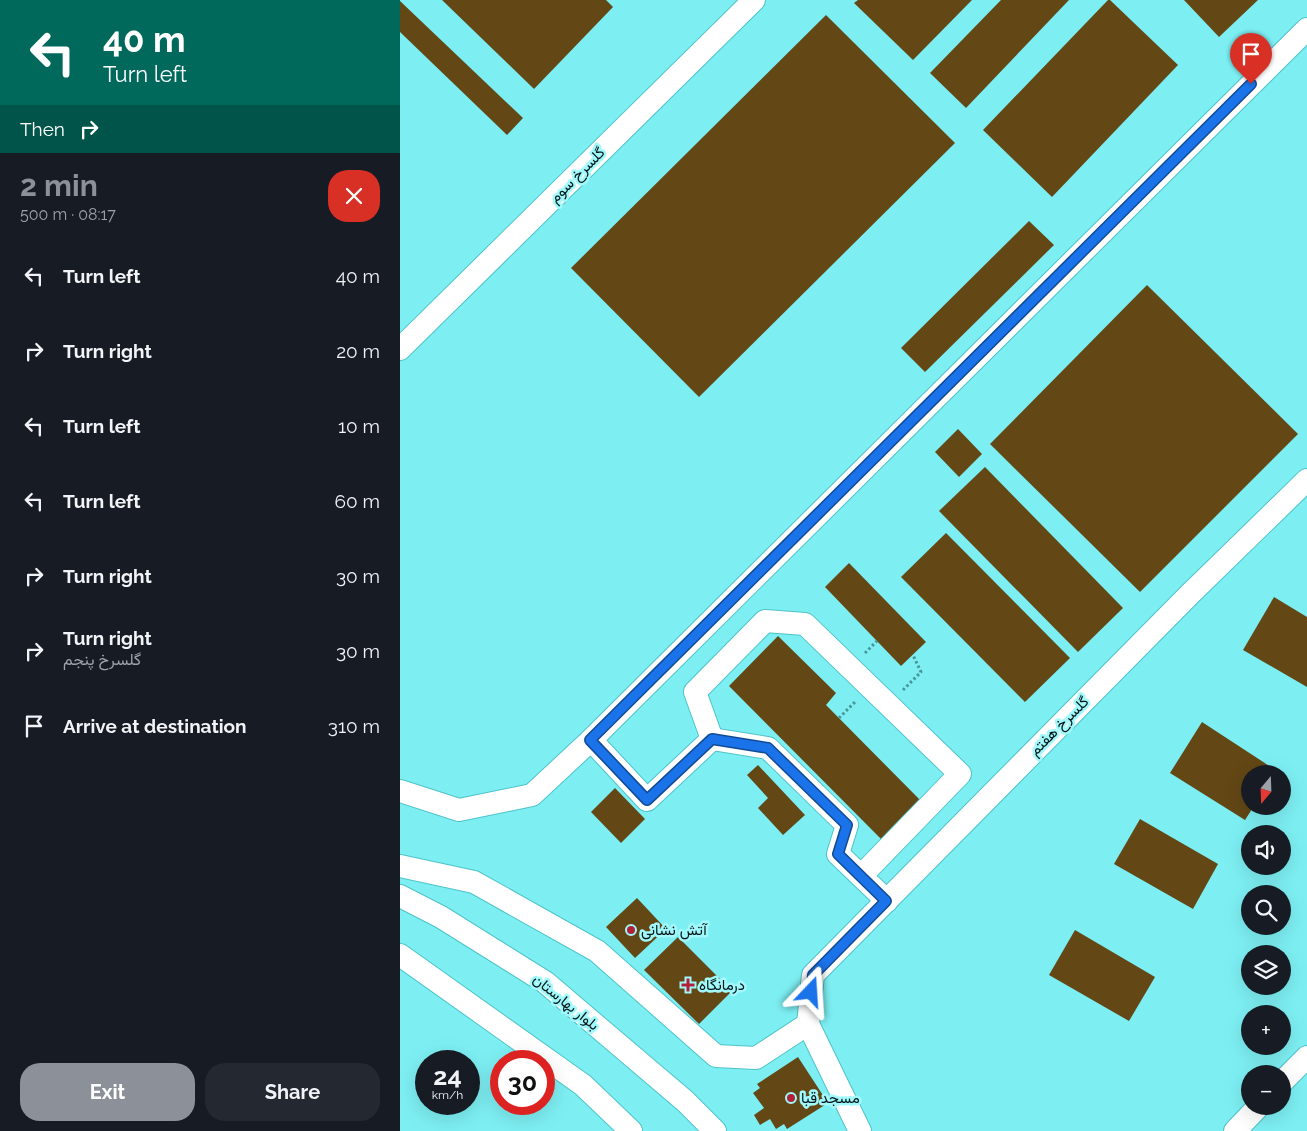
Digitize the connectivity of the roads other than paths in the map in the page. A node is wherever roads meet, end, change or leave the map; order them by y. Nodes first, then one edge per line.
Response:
1 (754, 0) edge
2 (1307, 28) edge
3 (400, 349) edge
4 (1307, 480) edge
5 (712, 739) junction
6 (590, 740) junction
7 (400, 791) edge
8 (400, 866) edge
9 (860, 876) junction
10 (400, 896) edge
11 (886, 901) junction
12 (441, 917) junction
13 (400, 955) edge
14 (808, 1024) junction
15 (1307, 1058) edge
16 (1291, 1073) edge
17 (1250, 1115) edge
18 (631, 1131) edge
19 (715, 1131) edge
20 (860, 1131) edge
21 (1235, 1131) edge

1 - 3 street, گلسرخ سوم
2 - 6 street
4 - 11 street, گلسرخ هفتم
5 - 6 street
5 - 9 street
5 - 9 street
6 - 7 street
8 - 12 street
8 - 14 street
9 - 11 street
10 - 12 street, بلوار بهارستان
11 - 14 street, گلسرخ هفتم
12 - 19 street, بلوار بهارستان
13 - 18 street
14 - 20 street
15 - 16 street
17 - 21 street

